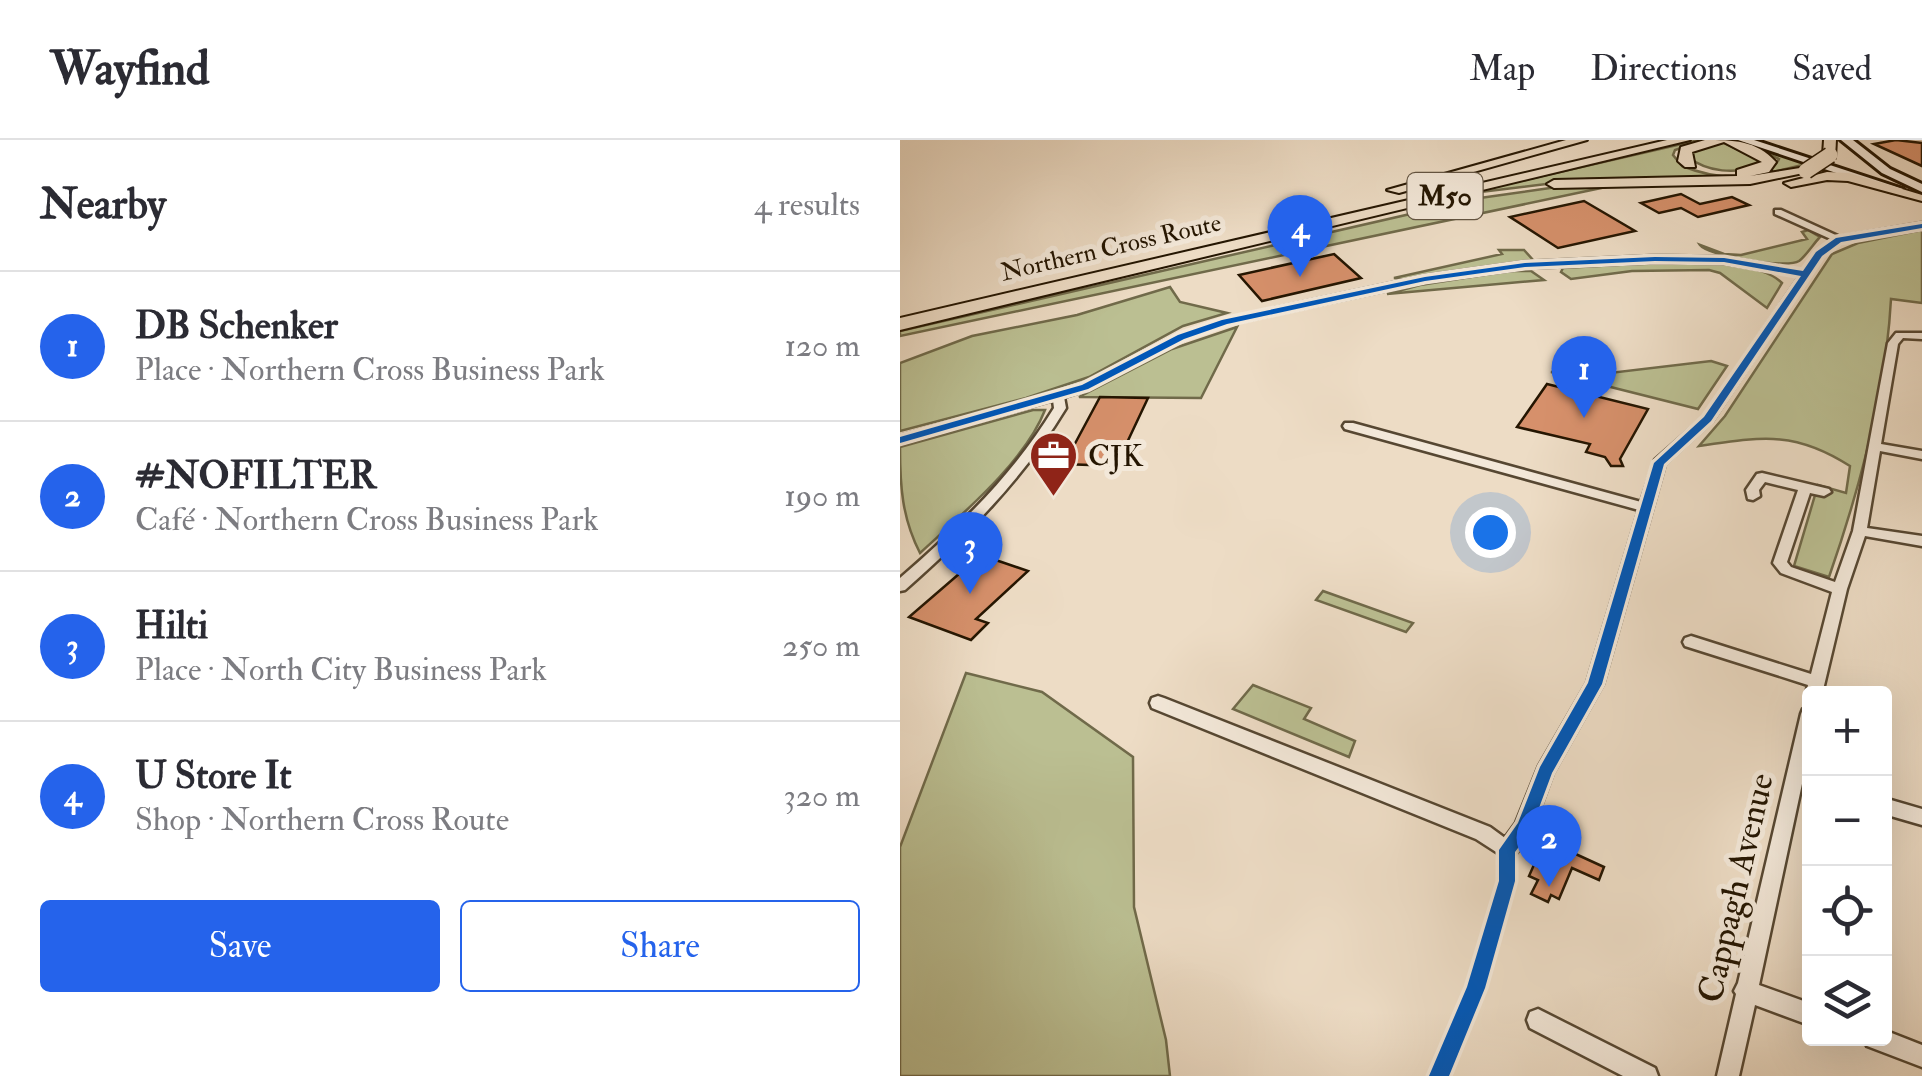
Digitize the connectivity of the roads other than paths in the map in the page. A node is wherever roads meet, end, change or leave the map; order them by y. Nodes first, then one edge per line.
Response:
1 (1641, 140) edge
2 (1684, 140) edge
3 (1846, 140) edge
4 (1588, 141) edge
5 (1715, 141) edge
6 (1736, 141) edge
7 (1830, 148) edge
8 (1590, 182) junction
9 (1921, 195) edge
10 (1778, 212) dead end
11 (1922, 223) edge
12 (1234, 233) junction
13 (1839, 240) junction
14 (1207, 252) junction
15 (1805, 274) junction
16 (900, 310) edge
17 (900, 324) edge
18 (1922, 336) edge
19 (1058, 396) junction
20 (1349, 426) dead end
21 (900, 440) edge
22 (1878, 447) junction
23 (1922, 454) edge
24 (1804, 487) junction
25 (1824, 492) dead end
26 (1752, 496) dead end
27 (1646, 508) junction
28 (1860, 531) junction
29 (1922, 541) edge
30 (900, 586) edge
31 (1840, 589) junction
32 (1691, 642) dead end
33 (1811, 686) edge
34 (1816, 686) edge
35 (1158, 703) dead end
36 (1802, 782) edge
37 (1892, 808) edge
38 (1922, 817) edge
39 (1745, 991) junction
40 (1802, 1011) edge
41 (1538, 1020) dead end
42 (1892, 1044) edge
43 (1922, 1056) edge
44 (1647, 1076) edge
45 (1728, 1076) edge

1 - 12 highway, Northern Cross Route / M50
2 - 14 highway, Northern Cross Route / M50
3 - 9 main road
4 - 12 highway, M50
5 - 6 highway
6 - 9 main road
7 - 8 highway, bridge
8 - 9 highway
8 - 14 highway
10 - 13 street
11 - 13 street
12 - 16 highway, M50
13 - 15 street
14 - 17 highway, Northern Cross Route / M50
15 - 19 street
15 - 27 street
18 - 22 street
19 - 21 street
19 - 30 street
20 - 27 street
22 - 23 street
22 - 28 street
24 - 25 street
24 - 26 street
24 - 31 street
27 - 35 street
28 - 29 street
28 - 31 street
31 - 34 street
32 - 33 street
36 - 39 street, Cappagh Avenue
37 - 38 street
39 - 40 street
39 - 45 street, Cappagh Avenue
41 - 44 street
42 - 43 street

